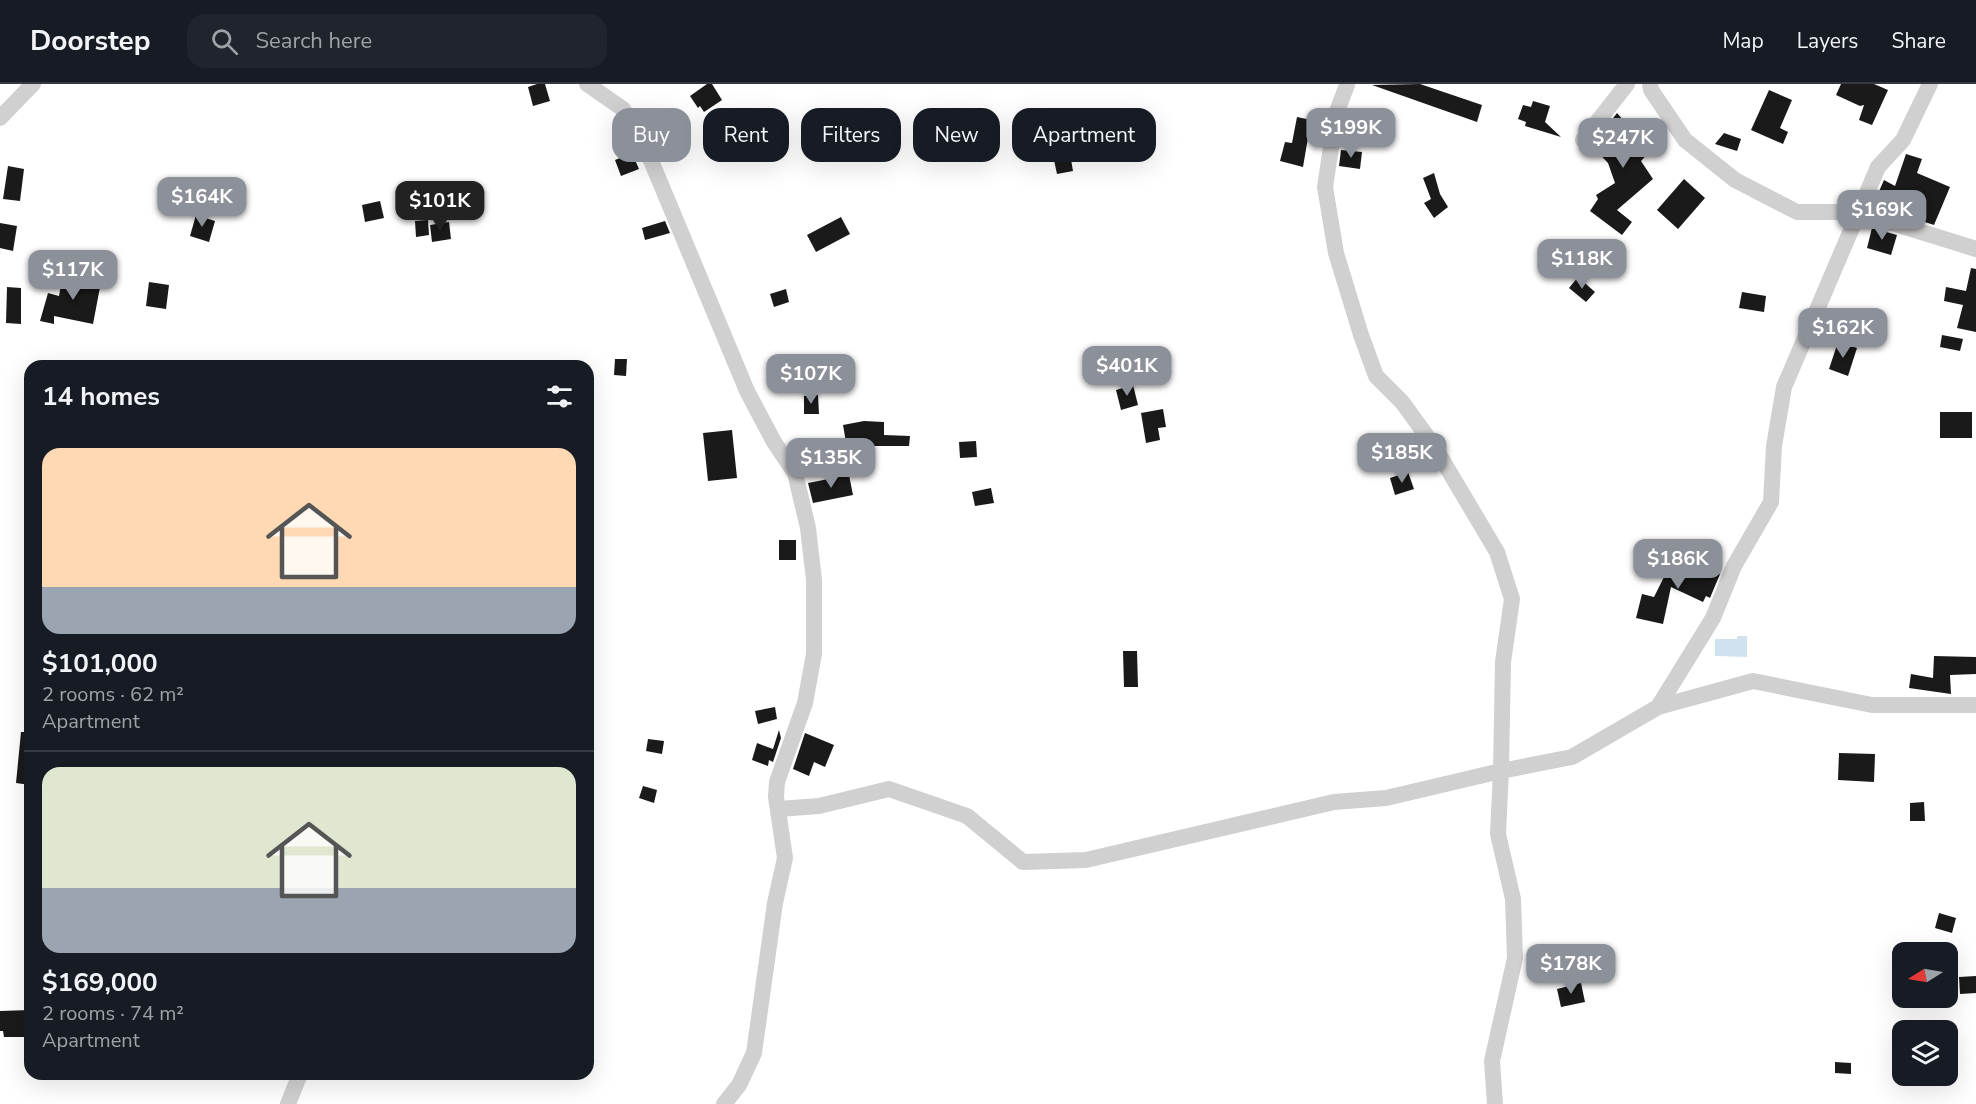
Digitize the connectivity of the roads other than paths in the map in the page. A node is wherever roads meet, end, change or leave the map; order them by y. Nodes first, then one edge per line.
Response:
1 (33, 84) edge
2 (587, 84) edge
3 (1627, 84) edge
4 (1650, 84) edge
5 (1930, 84) edge
6 (1347, 85) edge
7 (0, 118) edge
8 (1583, 140) dead end
9 (1857, 212) junction
10 (1976, 249) edge
11 (1976, 705) edge
12 (1658, 707) junction
13 (1501, 771) junction
14 (779, 809) junction
15 (298, 1080) edge
16 (288, 1104) edge
17 (724, 1104) edge
18 (1495, 1104) edge

1 - 7 street
2 - 14 street
3 - 8 street
4 - 9 street
5 - 9 street
6 - 13 street
9 - 10 street
9 - 12 street
11 - 12 street
12 - 13 street
13 - 14 street
13 - 18 street
14 - 17 street
15 - 16 street

